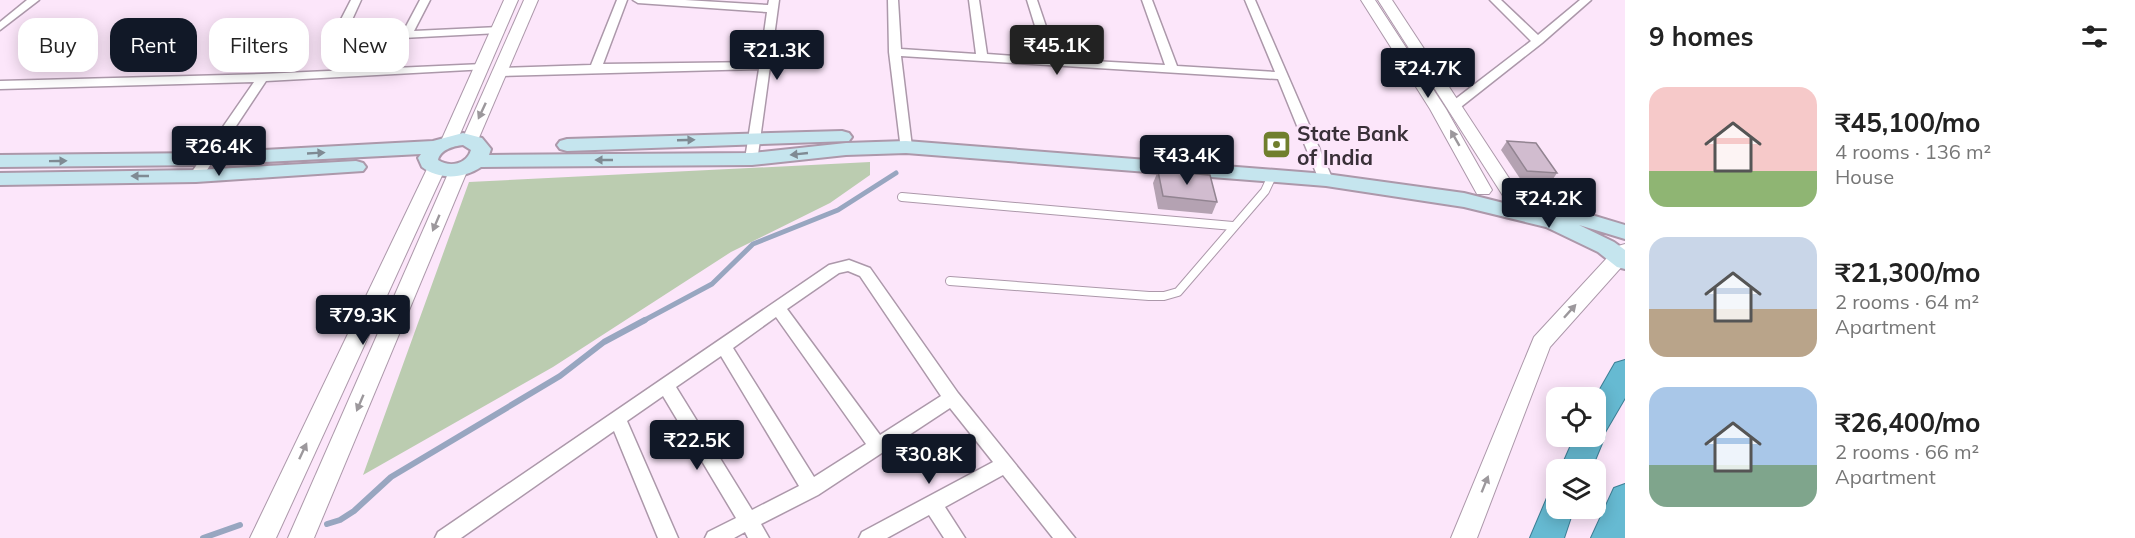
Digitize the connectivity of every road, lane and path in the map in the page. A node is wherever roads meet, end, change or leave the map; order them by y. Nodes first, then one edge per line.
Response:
1 (34, 0) edge
2 (356, 0) edge
3 (425, 0) edge
4 (511, 0) edge
5 (531, 0) edge
6 (622, 0) edge
7 (638, 0) edge
8 (893, 0) edge
9 (974, 0) edge
10 (1032, 0) edge
11 (1147, 0) edge
12 (1250, 0) edge
13 (1368, 0) edge
14 (1385, 0) edge
15 (1495, 0) edge
16 (1583, 1) edge
17 (773, 5) edge
18 (346, 18) edge
19 (0, 27) edge
20 (409, 30) edge
21 (499, 30) junction
22 (409, 36) edge
23 (1538, 41) junction
24 (895, 52) junction
25 (982, 57) junction
26 (1052, 61) junction
27 (764, 65) junction
28 (483, 67) junction
29 (596, 68) junction
30 (1172, 68) junction
31 (501, 72) junction
32 (1282, 76) junction
33 (262, 78) junction
34 (0, 85) edge
35 (1453, 107) junction
36 (755, 138) junction
37 (905, 142) junction
38 (438, 155) junction
39 (471, 155) junction
40 (208, 159) junction
41 (752, 159) junction
42 (0, 161) edge
43 (1323, 172) junction
44 (196, 176) junction
45 (1272, 176) junction
46 (0, 179) edge
47 (1490, 191) junction
48 (902, 197) dead end
49 (1516, 205) junction
50 (1233, 226) junction
51 (1625, 232) edge
52 (1623, 257) edge
53 (950, 282) dead end
54 (778, 308) junction
55 (723, 346) junction
56 (1625, 371) edge
57 (666, 386) junction
58 (952, 398) junction
59 (1606, 406) edge
60 (617, 418) junction
61 (877, 446) junction
62 (1006, 464) junction
63 (811, 489) junction
64 (1625, 498) edge
65 (932, 504) junction
66 (1554, 519) edge
67 (754, 530) edge
68 (266, 532) edge
69 (304, 533) edge
70 (445, 538) edge
71 (668, 538) edge
72 (715, 538) edge
73 (869, 538) edge
74 (956, 538) edge
75 (1065, 538) edge
76 (1464, 538) edge
77 (1547, 538) edge
78 (1608, 538) edge

1 - 19 street
2 - 18 street
3 - 20 street
4 - 21 street
5 - 31 street
6 - 29 street
7 - 17 street
8 - 24 street
9 - 25 street
10 - 26 street
11 - 30 street
12 - 32 street
47 -> 13 street
14 - 35 street
15 - 23 street
16 - 23 street
17 - 27 street
21 - 22 street
21 - 28 street
23 - 35 street
24 - 25 street
24 - 37 street
25 - 26 street
26 - 30 street
27 - 29 street
27 - 36 street
28 - 33 street
28 - 38 street
29 - 31 street
30 - 32 street
31 -> 39 street
32 - 43 street
33 - 34 street
33 - 40 street
35 - 47 street
36 - 37 main road
39 -> 36 main road
36 - 41 street
37 -> 41 main road
37 - 43 main road
37 - 45 main road
38 - 39 main road
38 - 39 main road
40 -> 38 main road
38 - 44 main road
68 -> 38 street
41 -> 39 main road
39 -> 69 street
42 -> 40 main road
40 - 44 street
43 - 45 main road
43 - 47 main road
44 -> 46 main road
45 - 50 lane
47 - 49 main road
48 - 50 lane
49 - 51 main road
49 - 52 main road
50 - 53 lane
76 -> 52 street
54 - 55 street
54 - 58 street
54 - 61 street
55 - 57 street
55 - 63 street
56 - 59 highway
57 - 60 street
57 - 67 street
58 - 61 street
58 - 62 street
60 - 70 street
60 - 71 street
61 - 63 street
62 - 65 street
62 - 75 street
63 - 67 street
64 - 78 highway
65 - 73 street
65 - 74 street
66 - 77 highway
67 - 72 street
68 - 69 street

